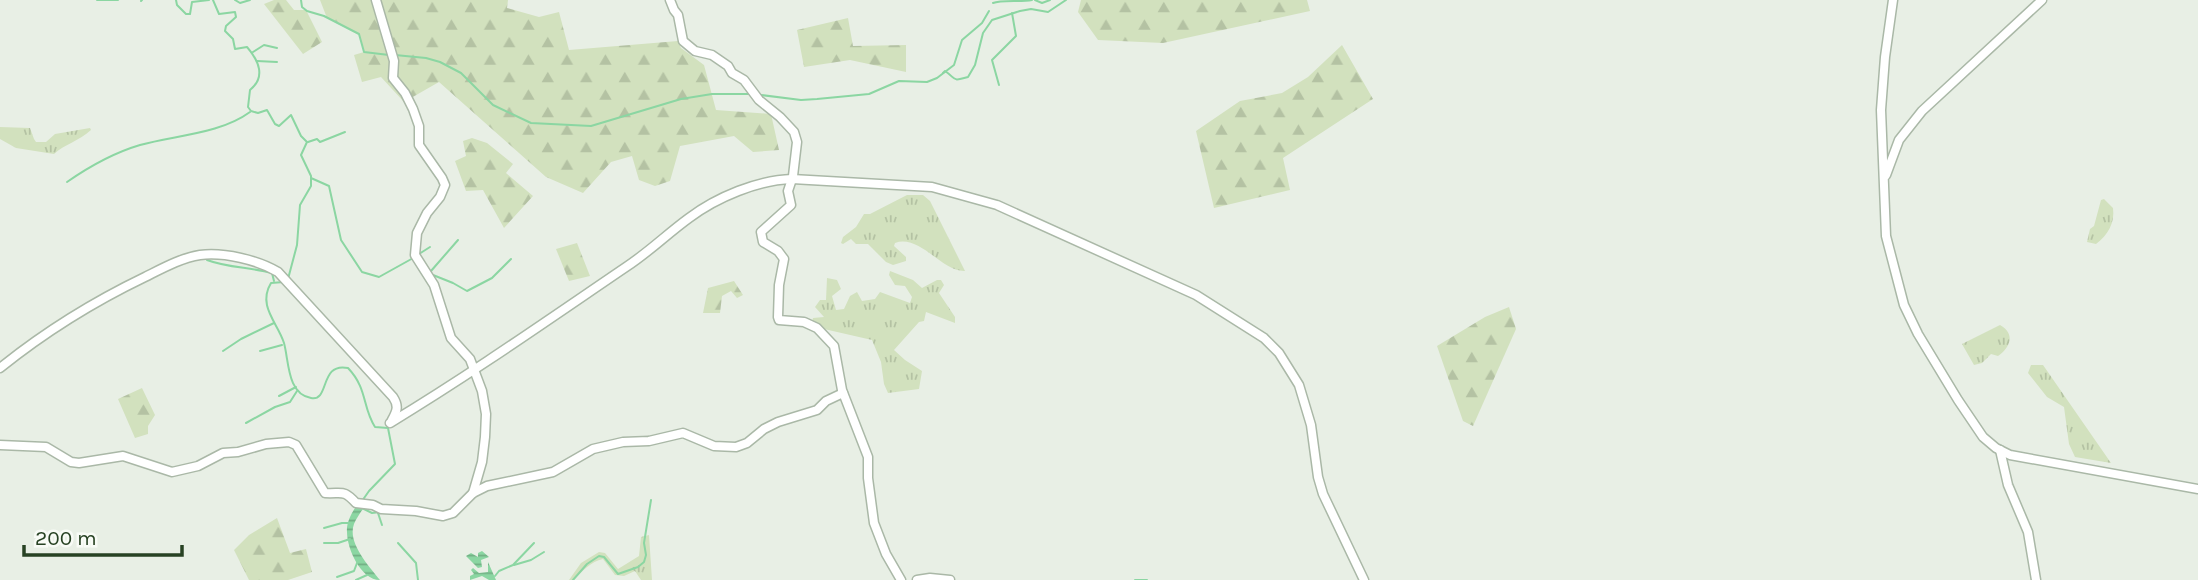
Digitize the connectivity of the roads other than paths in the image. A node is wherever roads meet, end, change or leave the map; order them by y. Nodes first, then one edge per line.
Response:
1 (376, 0) edge
2 (670, 0) edge
3 (1893, 0) edge
4 (2042, 0) edge
5 (792, 179) junction
6 (1884, 181) junction
7 (0, 368) edge
8 (475, 370) junction
9 (843, 393) junction
10 (0, 445) edge
11 (2000, 450) junction
12 (2198, 489) edge
13 (473, 493) junction
14 (901, 580) edge
15 (917, 580) edge
16 (950, 580) edge
17 (1364, 580) edge
18 (2036, 580) edge

1 - 8 street
2 - 5 street
3 - 6 street
4 - 6 street
5 - 8 street
5 - 9 street
5 - 17 street
6 - 11 street
7 - 8 street
8 - 13 street
9 - 13 street
9 - 14 street
10 - 13 street
11 - 12 street
11 - 18 street
15 - 16 street

